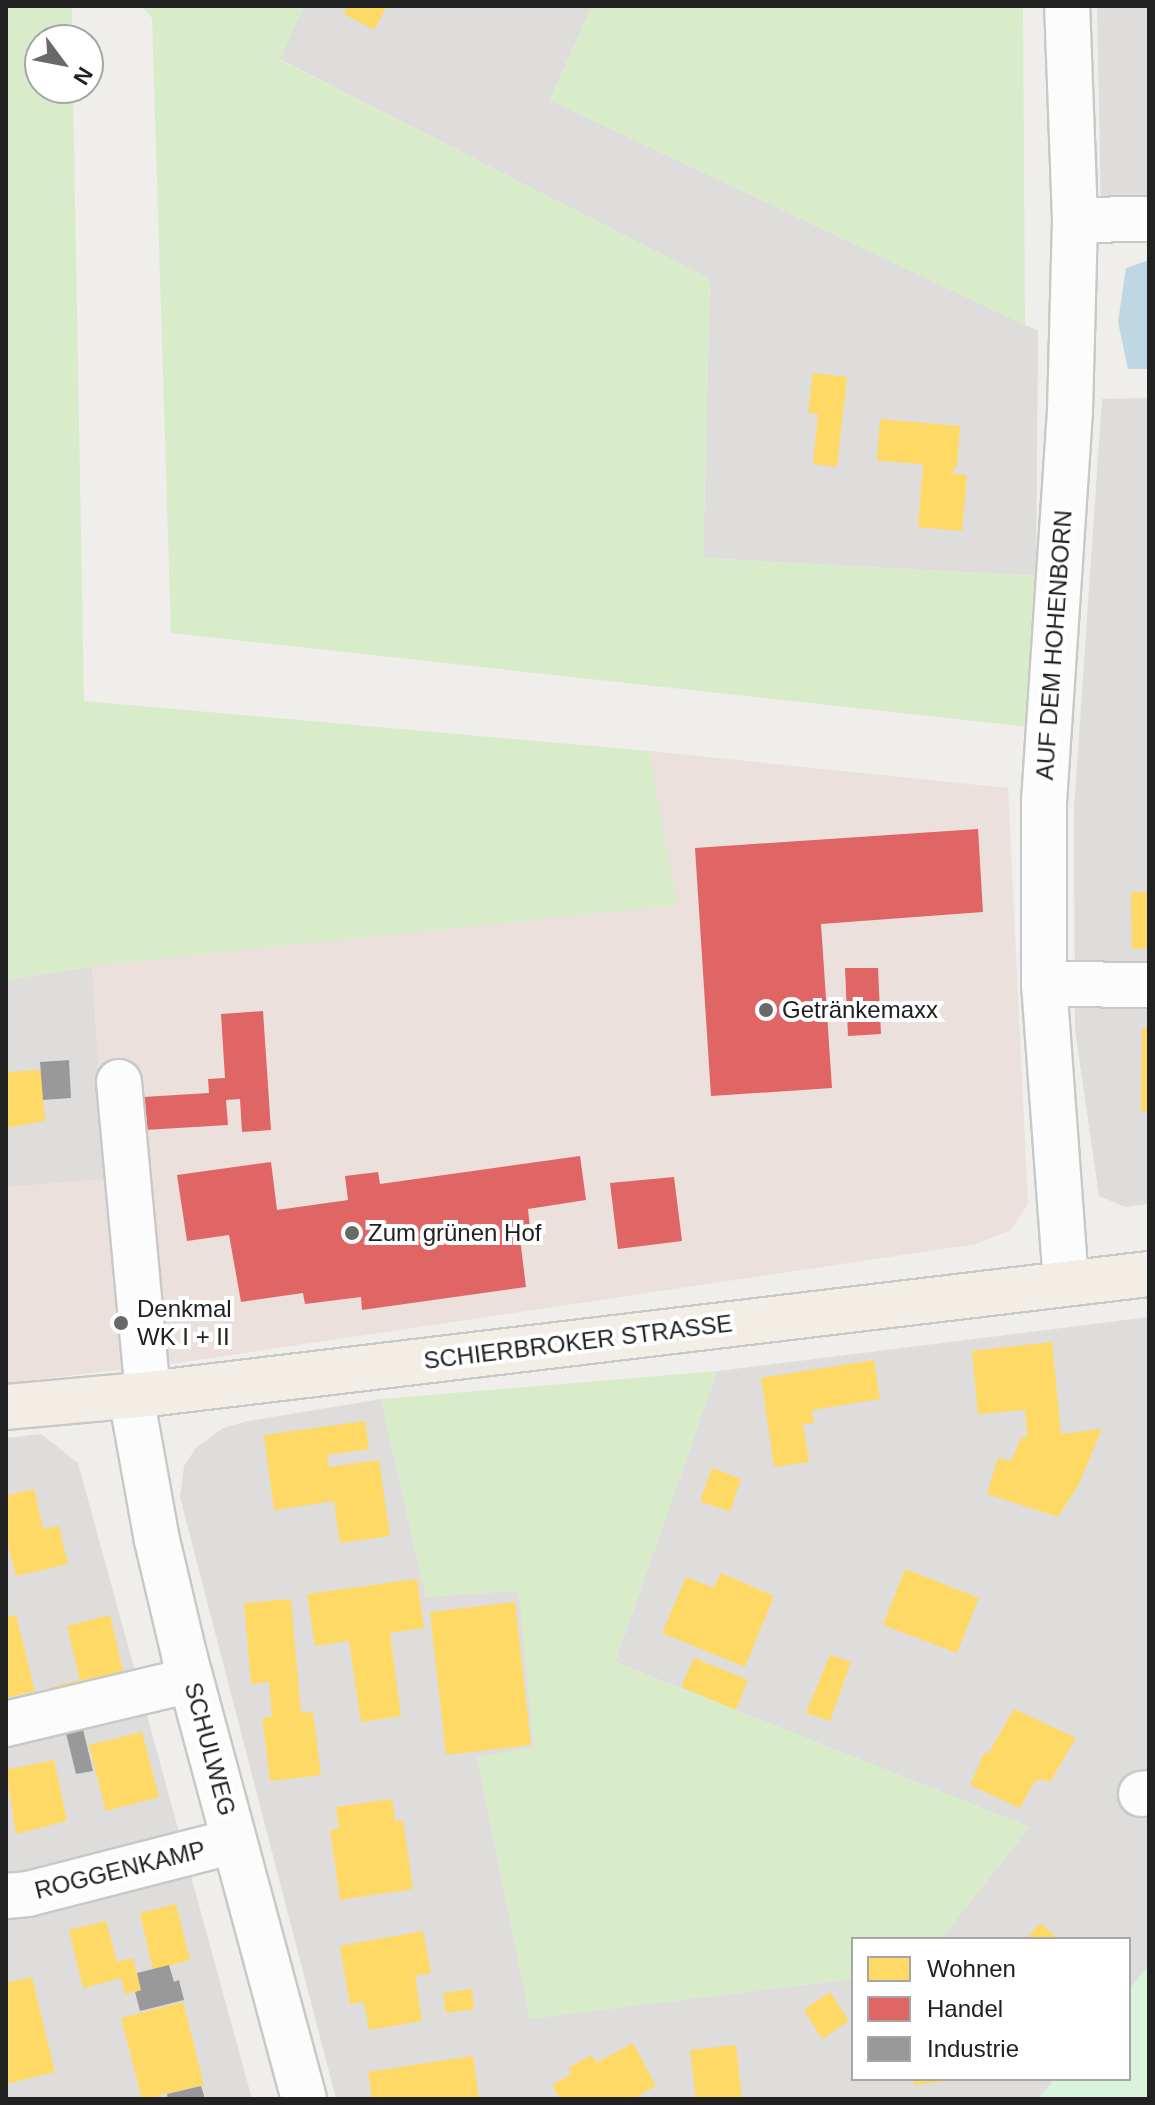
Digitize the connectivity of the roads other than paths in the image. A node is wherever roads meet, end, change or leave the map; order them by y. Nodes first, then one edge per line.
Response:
1 (1067, 6) edge
2 (1149, 219) edge
3 (1075, 220) junction
4 (1044, 984) junction
5 (1149, 985) edge
6 (119, 1082) dead end
7 (1149, 1274) edge
8 (1066, 1283) junction
9 (140, 1395) junction
10 (6, 1407) edge
11 (191, 1680) junction
12 (6, 1724) edge
13 (234, 1841) junction
14 (6, 1896) edge
15 (304, 2099) edge

1 - 3 street, AUF DEM HOHENBORN
2 - 3 street
3 - 4 street, AUF DEM HOHENBORN
4 - 5 street
4 - 8 street, AUF DEM HOHENBORN
6 - 9 street, SCHULWEG
7 - 8 main road, SCHIERBROKER STRASSE
8 - 9 main road, SCHIERBROKER STRASSE
9 - 10 main road, SCHIERBROKER STRASSE
9 - 11 street, SCHULWEG
11 - 12 street
11 - 13 street, SCHULWEG
13 - 14 street, ROGGENKAMP
13 - 15 street, SCHULWEG

